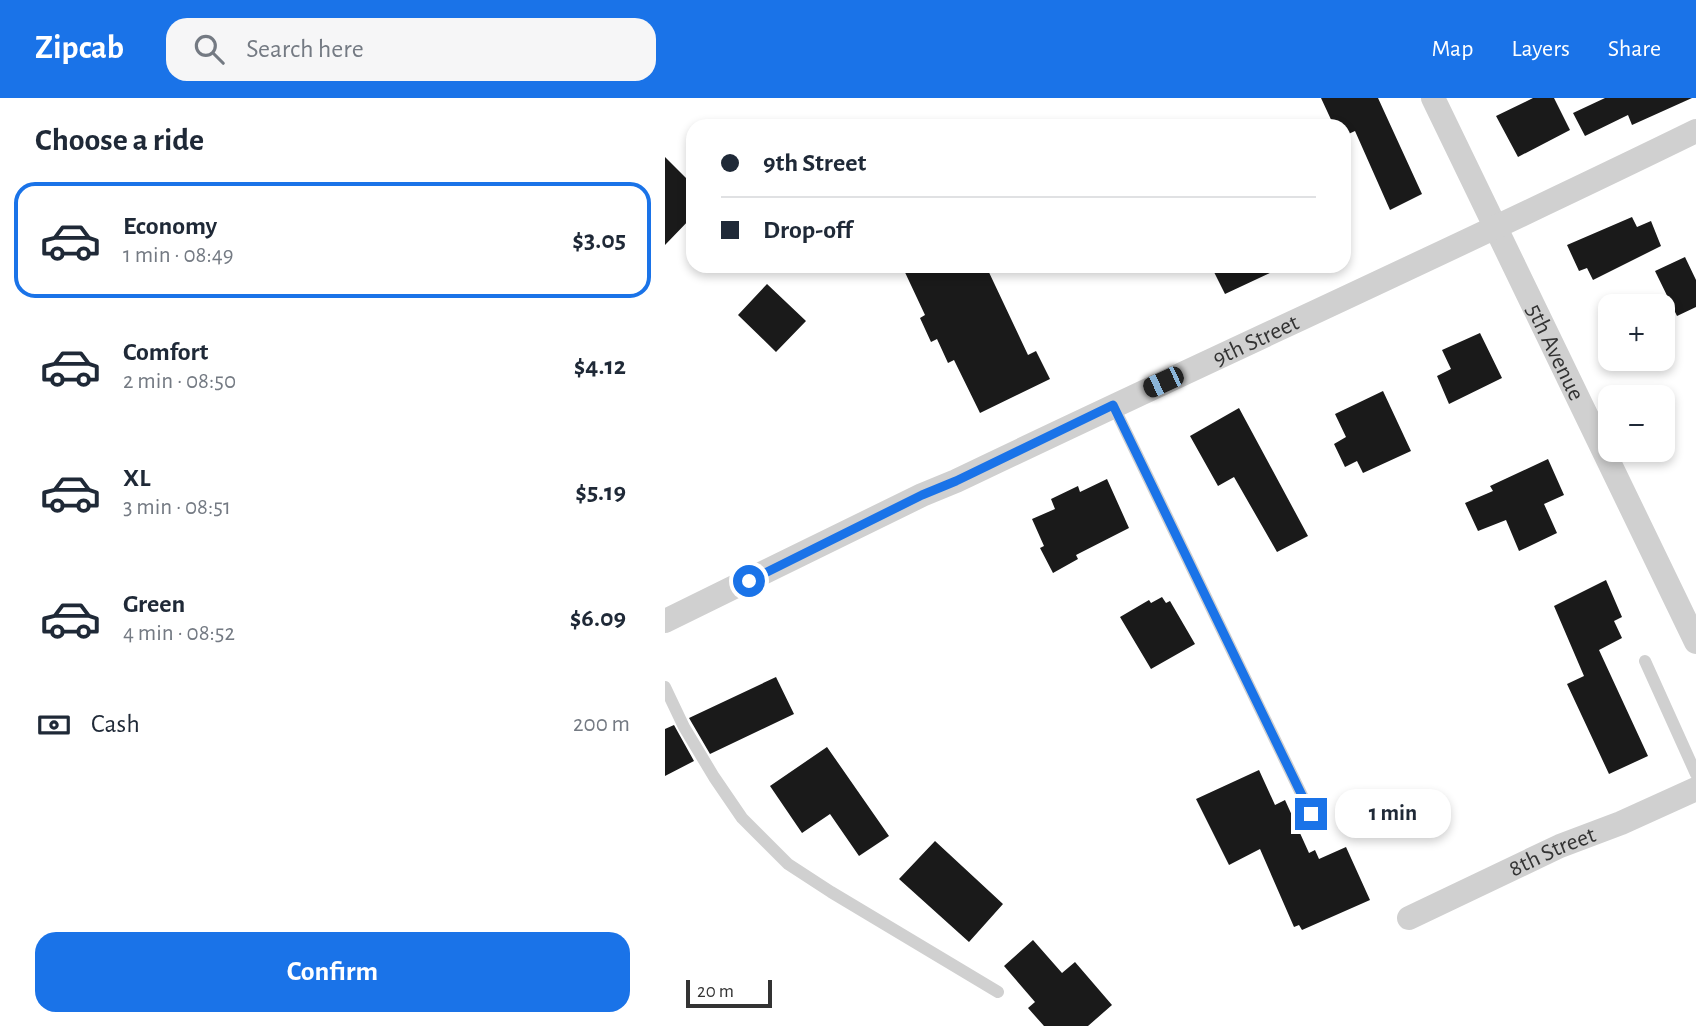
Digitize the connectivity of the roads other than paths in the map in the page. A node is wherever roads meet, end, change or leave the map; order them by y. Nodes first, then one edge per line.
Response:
1 (1433, 98) edge
2 (1696, 131) edge
3 (1496, 229) junction
4 (1113, 405) junction
5 (665, 621) edge
6 (1696, 642) edge
7 (1645, 661) dead end
8 (665, 687) edge
9 (1696, 774) edge
10 (1696, 789) edge
11 (1311, 814) dead end
12 (1409, 918) dead end
13 (998, 992) dead end

1 - 3 street, 5th Avenue
2 - 3 street, 9th Street
3 - 4 street, 9th Street
3 - 6 street, 5th Avenue
4 - 5 street, 9th Street
4 - 11 lane
7 - 9 lane
8 - 13 lane
10 - 12 street, 8th Street

